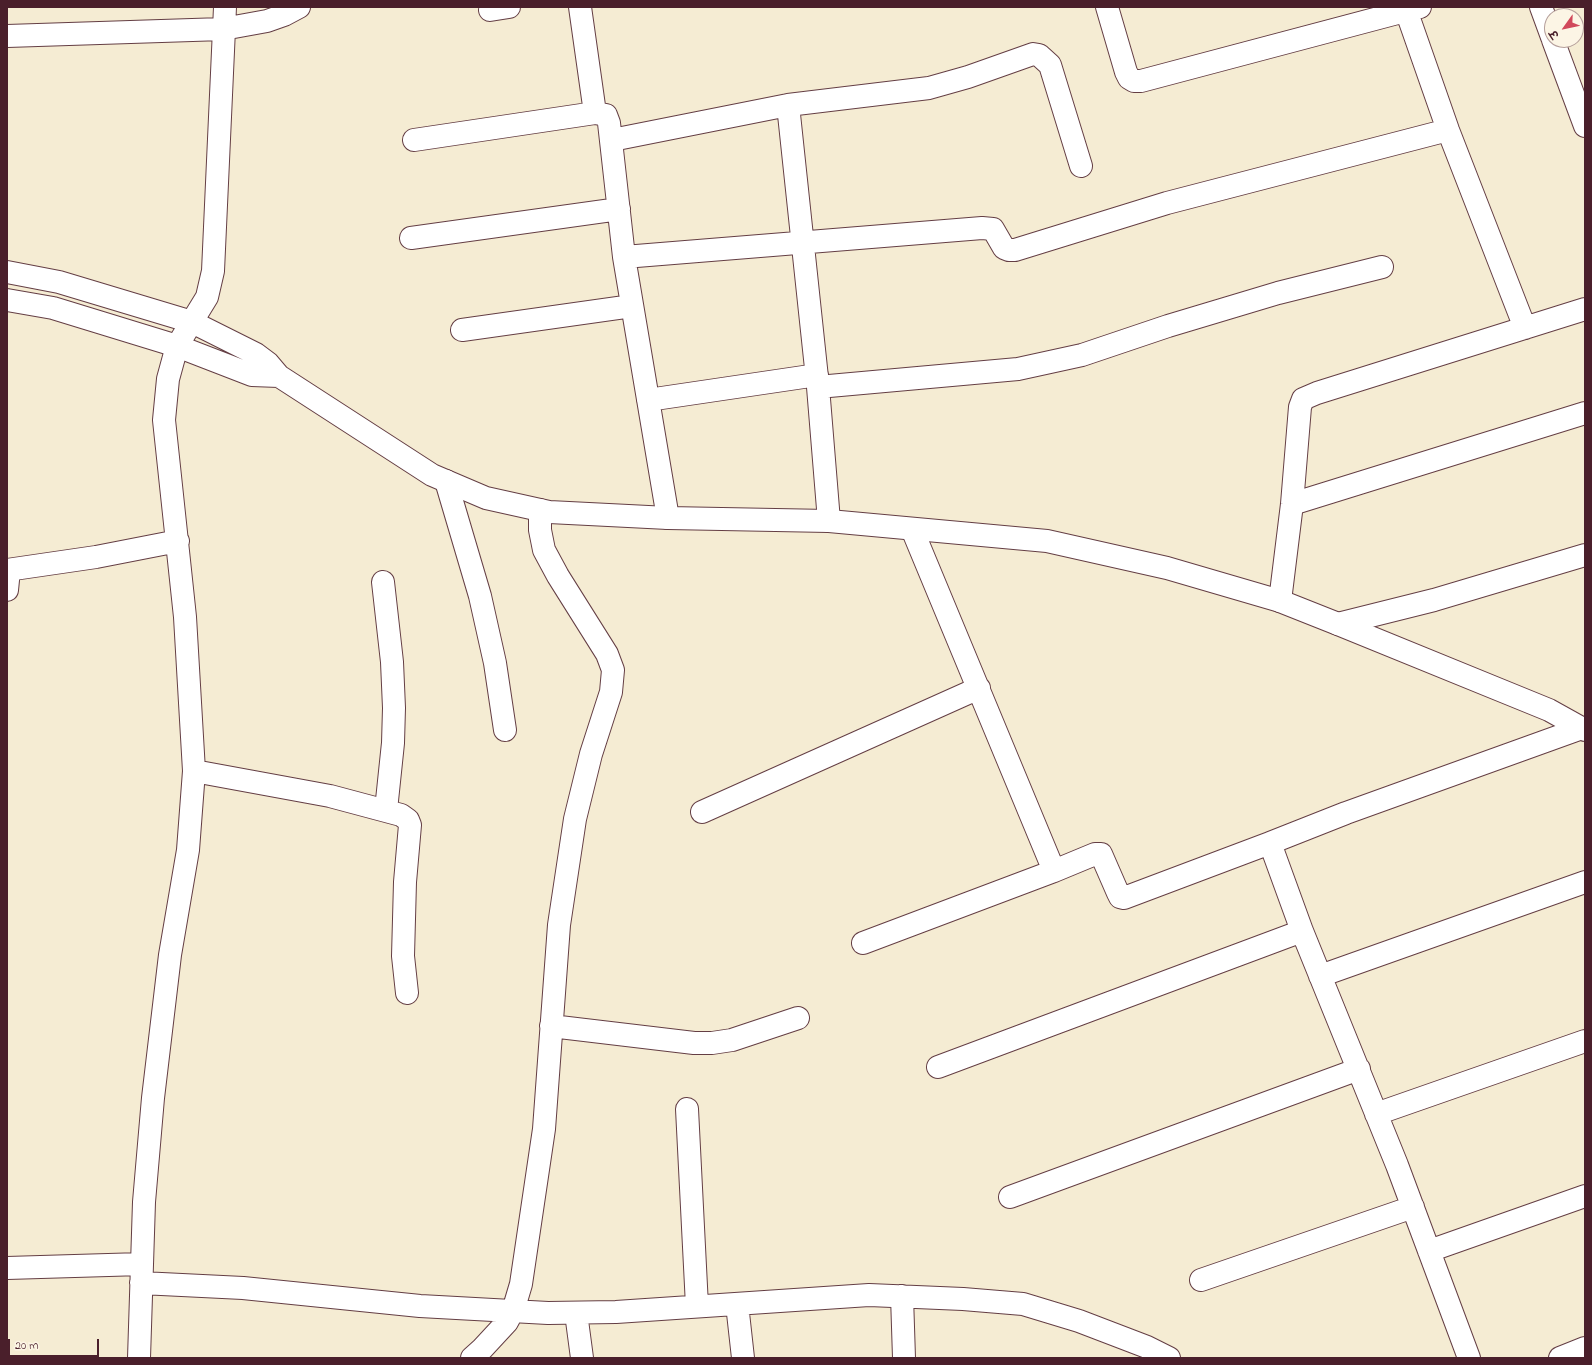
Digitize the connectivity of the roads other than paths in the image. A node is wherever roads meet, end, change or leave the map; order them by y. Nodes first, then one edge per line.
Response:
1 (225, 7) edge
2 (299, 7) edge
3 (580, 7) edge
4 (1107, 7) edge
5 (1413, 8) edge
6 (223, 29) junction
7 (7, 36) edge
8 (1555, 48) edge
9 (788, 106) junction
10 (595, 113) junction
11 (1585, 126) edge
12 (1448, 130) junction
13 (414, 140) dead end
14 (612, 140) junction
15 (1081, 166) dead end
16 (618, 209) junction
17 (411, 238) dead end
18 (803, 242) junction
19 (624, 256) junction
20 (1382, 267) dead end
21 (7, 272) edge
22 (7, 300) edge
23 (632, 306) junction
24 (1585, 309) edge
25 (192, 322) junction
26 (1525, 328) junction
27 (462, 330) dead end
28 (177, 346) junction
29 (279, 376) junction
30 (817, 381) junction
31 (648, 400) junction
32 (1585, 413) edge
33 (446, 481) junction
34 (1292, 504) junction
35 (540, 510) junction
36 (668, 518) junction
37 (829, 521) junction
38 (912, 529) junction
39 (178, 541) junction
40 (1585, 555) edge
41 (8, 577) edge
42 (383, 582) dead end
43 (1280, 601) junction
44 (1338, 624) junction
45 (979, 688) junction
46 (1583, 729) edge
47 (505, 730) dead end
48 (194, 771) junction
49 (386, 810) junction
50 (702, 812) dead end
51 (1270, 843) junction
52 (1054, 871) junction
53 (1585, 882) edge
54 (1302, 931) junction
55 (863, 943) dead end
56 (1320, 976) junction
57 (407, 993) dead end
58 (798, 1018) dead end
59 (551, 1026) junction
60 (1585, 1041) edge
61 (938, 1067) dead end
62 (1359, 1069) junction
63 (687, 1109) dead end
64 (1376, 1114) junction
65 (1585, 1196) edge
66 (1010, 1197) dead end
67 (1412, 1207) junction
68 (1429, 1251) junction
69 (7, 1268) edge
70 (142, 1274) junction
71 (1201, 1280) dead end
72 (902, 1296) junction
73 (737, 1304) junction
74 (697, 1306) junction
75 (513, 1311) junction
76 (576, 1313) junction
77 (1585, 1348) edge
78 (139, 1358) edge
79 (472, 1358) edge
80 (582, 1358) edge
81 (743, 1358) edge
82 (904, 1358) edge
83 (1169, 1358) edge
84 (1469, 1358) edge
85 (1560, 1358) edge

1 - 6 street
2 - 6 street
3 - 10 street
4 - 5 street
5 - 12 street
6 - 7 street
6 - 25 street
8 - 11 street
9 - 14 street
9 - 15 street
9 - 18 street
10 - 13 street
10 - 14 street
12 - 18 street
12 - 26 street
14 - 16 street
16 - 17 street
16 - 19 street
18 - 19 street
18 - 30 street
19 - 23 street
20 - 30 street
21 - 25 street
22 - 28 street
23 - 27 street
23 - 31 street
24 - 26 street
25 - 28 street
25 - 29 street
26 - 34 street
28 - 29 street
28 - 39 street
29 - 33 street
30 - 31 street
30 - 37 street
31 - 36 street
32 - 34 street
33 - 35 street
33 - 47 street
34 - 43 street
35 - 36 street
35 - 59 street
36 - 37 street
37 - 38 street
38 - 43 street
38 - 45 street
39 - 41 street
39 - 48 street
40 - 44 street
42 - 49 street
43 - 44 street
44 - 46 street
45 - 50 street
45 - 52 street
46 - 51 street
48 - 49 street
48 - 70 street
49 - 57 street
51 - 52 street
51 - 54 street
52 - 55 street
53 - 56 street
54 - 56 street
54 - 61 street
56 - 62 street
58 - 59 street
59 - 75 street
60 - 64 street
62 - 64 street
62 - 66 street
63 - 74 street
64 - 67 street
65 - 68 street
67 - 68 street
67 - 71 street
68 - 84 street
69 - 70 street
70 - 75 street
70 - 78 street
72 - 73 street
72 - 82 street
72 - 83 street
73 - 74 street
73 - 81 street
74 - 76 street
75 - 76 street
75 - 79 street
76 - 80 street
77 - 85 street

